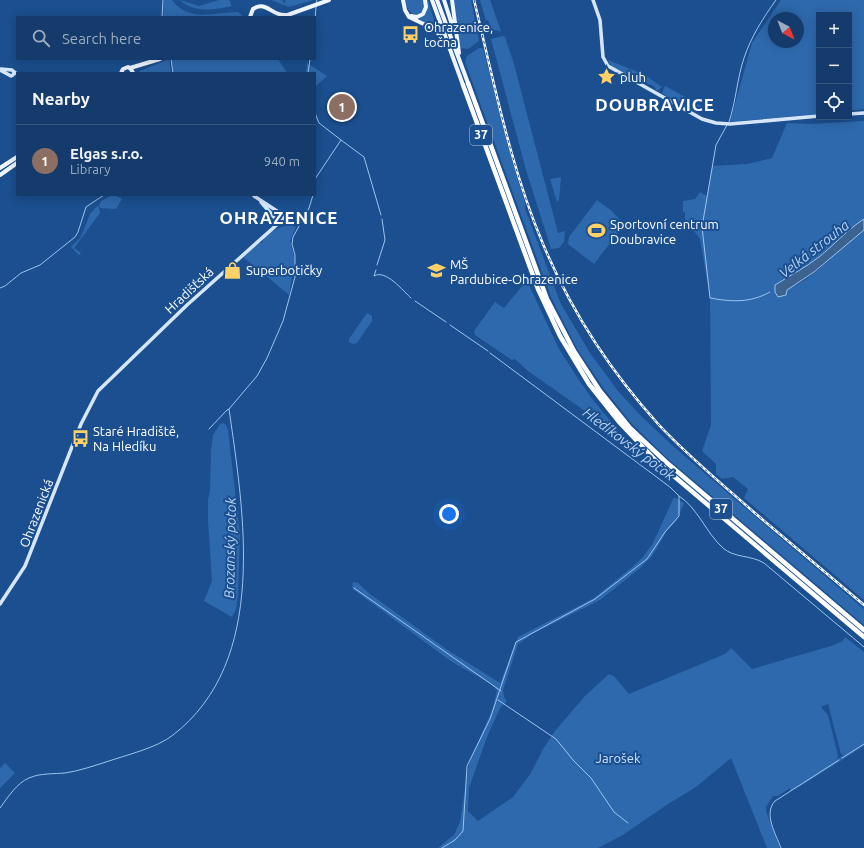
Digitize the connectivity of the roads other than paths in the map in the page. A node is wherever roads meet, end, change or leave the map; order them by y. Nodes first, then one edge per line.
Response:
1 (329, 0) edge
2 (403, 0) edge
3 (425, 0) edge
4 (432, 0) edge
5 (437, 0) edge
6 (444, 0) edge
7 (452, 0) edge
8 (593, 0) edge
9 (269, 9) junction
10 (406, 12) junction
11 (291, 13) junction
12 (250, 16) edge
13 (272, 16) edge
14 (284, 16) edge
15 (457, 39) junction
16 (157, 60) edge
17 (458, 63) junction
18 (143, 65) junction
19 (130, 68) junction
20 (0, 69) edge
21 (122, 72) edge
22 (132, 72) edge
23 (134, 72) edge
24 (13, 74) edge
25 (465, 84) junction
26 (864, 112) edge
27 (852, 114) edge
28 (816, 116) edge
29 (16, 158) edge
30 (16, 164) edge
31 (0, 168) edge
32 (0, 175) edge
33 (254, 196) edge
34 (254, 196) edge
35 (279, 213) junction
36 (274, 218) junction
37 (280, 222) junction
38 (260, 238) junction
39 (81, 424) joint
40 (0, 604) edge
41 (864, 630) edge
42 (864, 637) edge

1 - 11 main road
2 - 10 main road
3 - 10 main road
4 - 17 main road, 37
5 - 17 main road, 37
6 - 15 main road
7 - 15 main road
8 - 28 street
9 - 11 main road
9 - 12 main road
9 - 13 main road
10 - 17 main road
11 - 14 main road
15 - 17 main road
16 - 18 main road
17 - 25 main road, 37
18 - 19 main road
18 - 23 main road
19 - 21 main road
19 - 22 main road
20 - 24 street
25 - 41 highway, 37
25 - 42 highway, 37
26 - 27 street
29 - 31 main road
30 - 32 main road
33 - 35 street
34 - 36 street
35 - 36 street
35 - 37 street
36 - 37 street
36 - 38 street, Hradišťská
37 - 38 street, Hradišťská
38 - 39 street, Hradišťská
39 - 40 street, Ohrazenická

